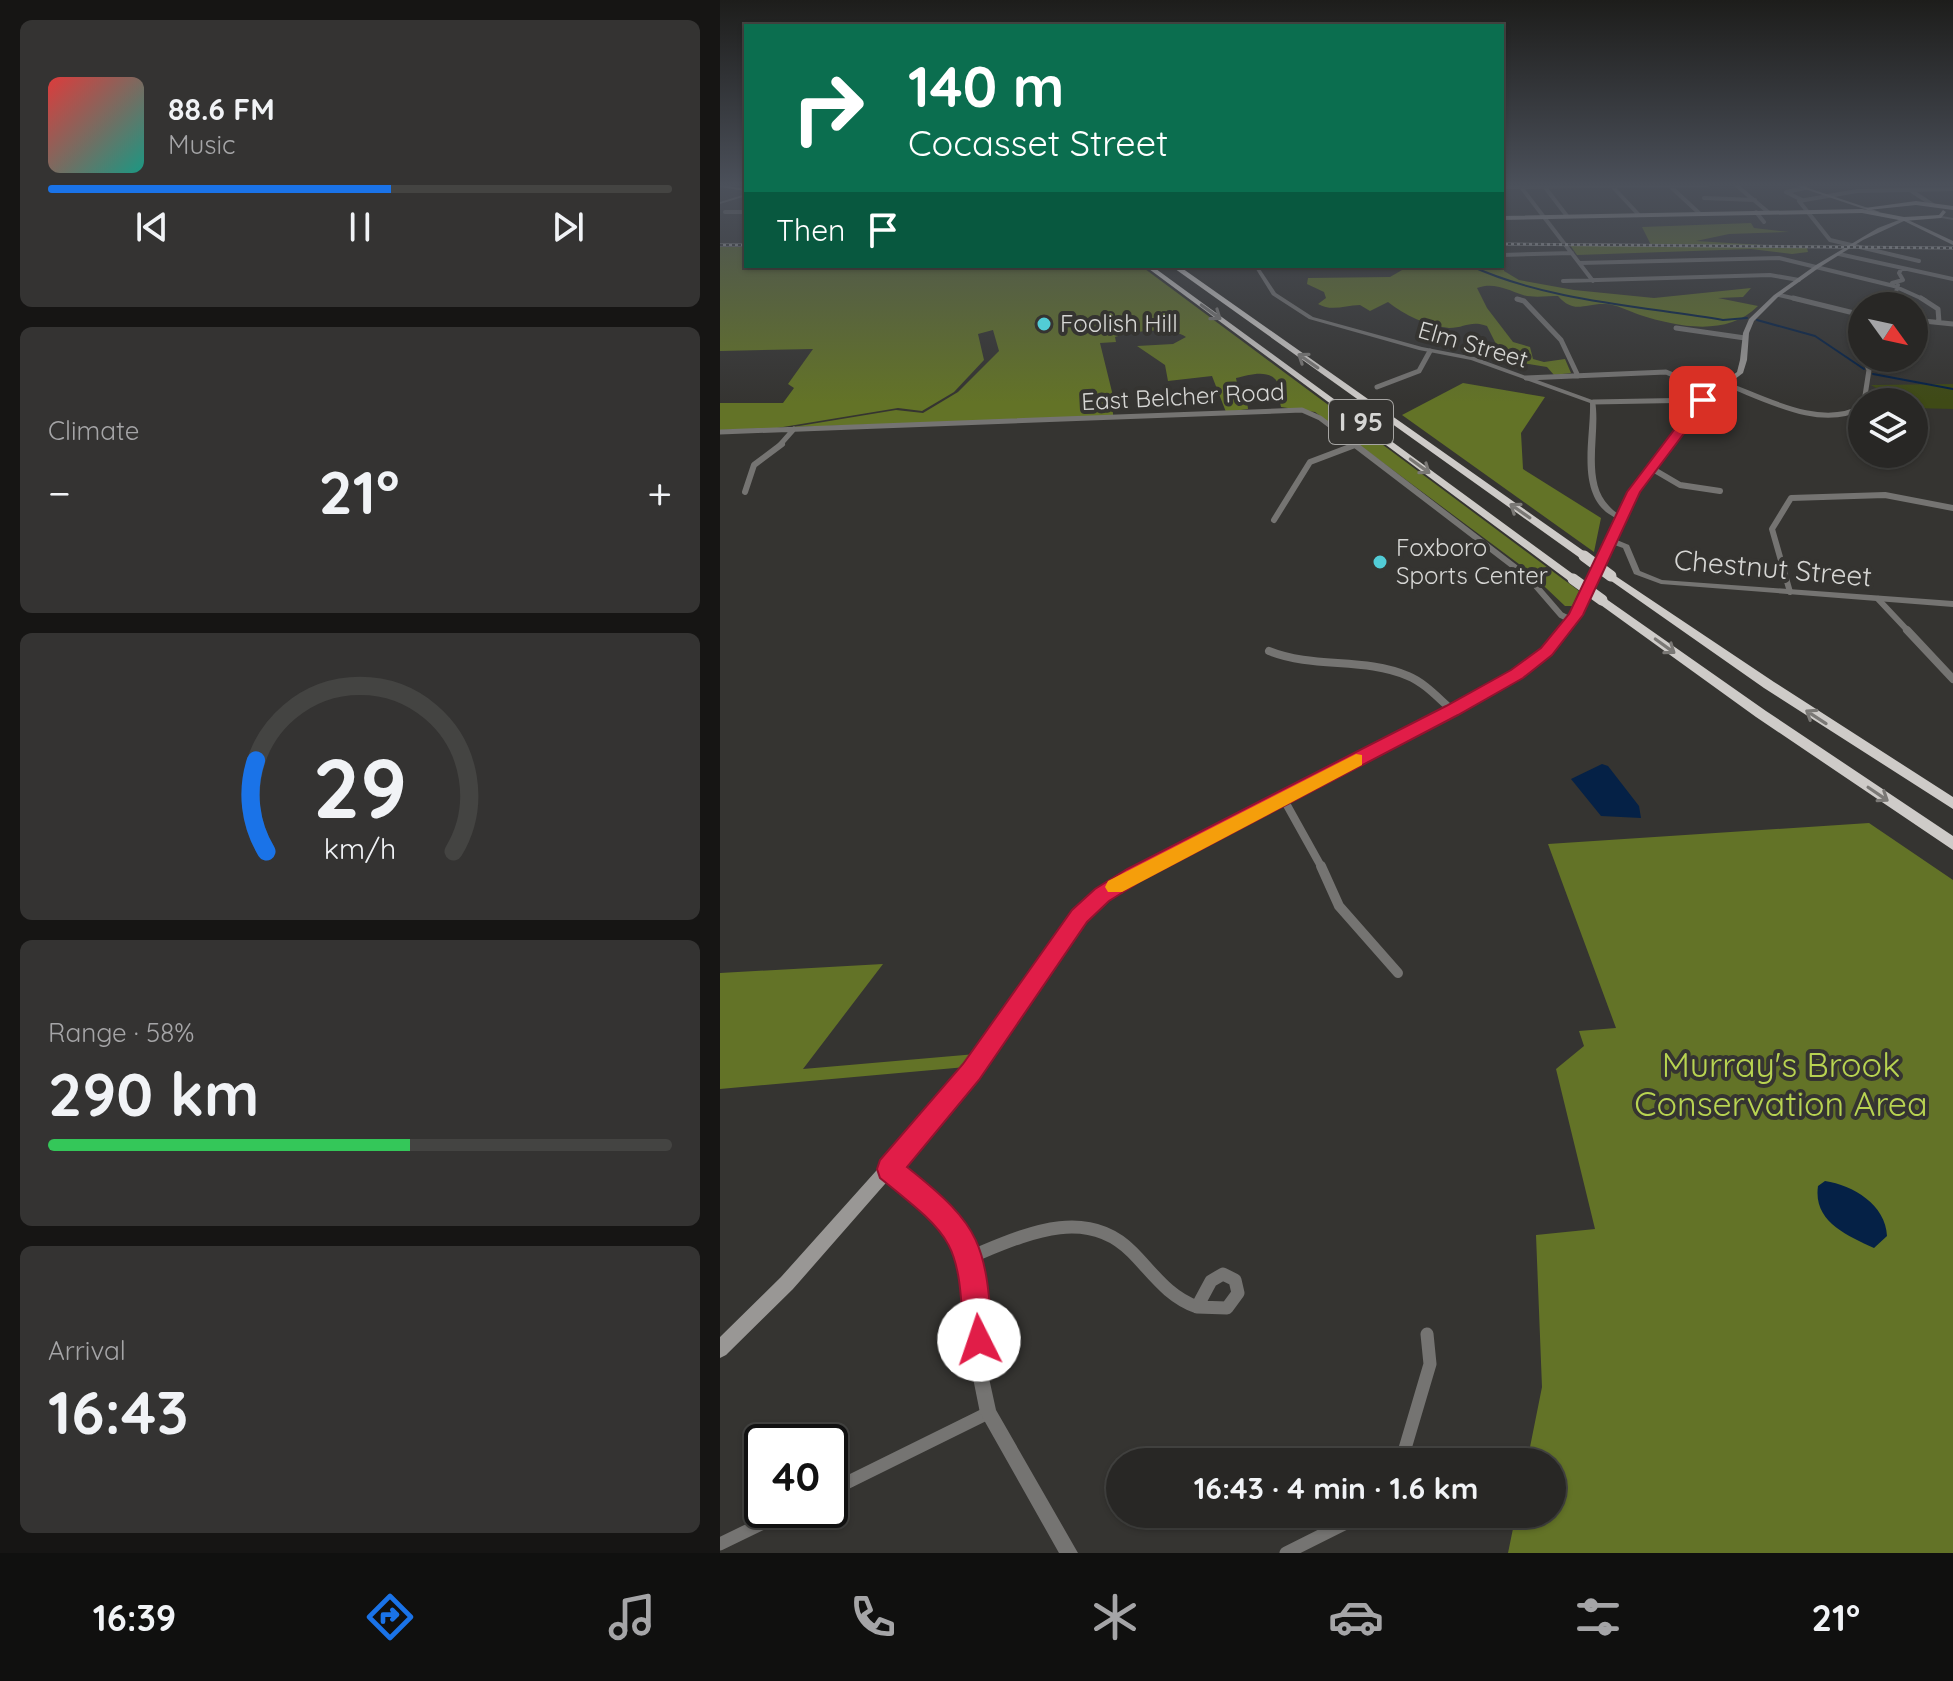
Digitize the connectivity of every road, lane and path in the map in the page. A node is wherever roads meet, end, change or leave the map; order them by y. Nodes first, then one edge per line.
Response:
1 (1576, 257) edge
2 (1834, 257) edge
3 (1855, 257) edge
4 (1903, 257) edge
5 (1919, 261) dead end
6 (1580, 263) junction
7 (1820, 267) junction
8 (1151, 268) edge
9 (1177, 268) edge
10 (1257, 268) edge
11 (1902, 268) junction
12 (1953, 279) edge
13 (1799, 280) junction
14 (1563, 281) dead end
15 (1593, 281) junction
16 (1899, 285) junction
17 (1896, 292) edge
18 (1779, 295) junction
19 (1517, 299) dead end
20 (1848, 311) edge
21 (1928, 321) edge
22 (1939, 322) junction
23 (1953, 324) edge
24 (1676, 328) dead end
25 (1745, 338) junction
26 (1430, 351) junction
27 (1578, 376) junction
28 (1526, 378) junction
29 (1726, 384) junction
30 (1377, 387) dead end
31 (1713, 392) junction
32 (1703, 400) junction
33 (1593, 402) junction
34 (1848, 415) edge
35 (794, 429) junction
36 (720, 432) edge
37 (1355, 445) junction
38 (1651, 468) junction
39 (1720, 491) dead end
40 (745, 492) dead end
41 (1953, 508) edge
42 (1620, 518) junction
43 (1274, 520) dead end
44 (1609, 540) junction
45 (1790, 592) junction
46 (1878, 599) junction
47 (1953, 604) edge
48 (1573, 621) junction
49 (1269, 651) dead end
50 (1953, 679) edge
51 (1452, 710) junction
52 (1283, 798) junction
53 (1953, 804) edge
54 (1953, 844) edge
55 (1398, 973) dead end
56 (889, 1169) junction
57 (970, 1257) junction
58 (1197, 1307) dead end
59 (1427, 1334) dead end
60 (720, 1349) edge
61 (988, 1413) junction
62 (1405, 1448) edge
63 (848, 1482) edge
64 (753, 1528) edge
65 (1343, 1528) edge
66 (720, 1544) edge
67 (1069, 1553) edge
68 (1286, 1553) edge

1 - 6 street
2 - 7 main road
3 - 11 street
4 - 5 street
6 - 7 street
6 - 15 street
7 - 13 main road
7 - 16 street
8 -> 54 highway, I 95, bridge
53 -> 9 highway, I 95, bridge
10 - 26 street, Elm Street
11 - 12 street
11 - 16 street
13 - 15 street
13 - 18 main road
14 - 15 street
16 - 17 street
16 - 22 street
18 - 20 street
18 - 25 main road
19 - 27 street
21 - 22 street
22 - 23 street
24 - 25 street
25 - 29 main road
26 - 28 street, Elm Street
26 - 30 street
27 - 28 street
27 - 31 street
28 - 33 street, Elm Street
29 - 31 main road
29 - 34 street
31 - 32 main road
32 - 33 street, Elm Street
32 - 38 main road
33 - 42 street
35 - 36 street, East Belcher Road
35 - 37 street, East Belcher Road
35 - 40 street
37 - 43 street
37 - 48 street, East Belcher Road
38 - 39 street
38 - 42 main road
41 - 45 street
42 - 44 main road
44 - 45 street, Chestnut Street
44 - 48 main road
45 - 46 street, Chestnut Street
46 - 47 street, Chestnut Street
46 - 50 street
48 - 51 main road
49 - 51 street
51 - 52 main road
52 - 55 street
52 - 56 main road
56 - 57 street
56 - 60 main road
57 - 58 street
57 - 61 street
59 - 62 street
61 - 63 street
61 - 67 street
64 - 66 street
65 - 68 street

